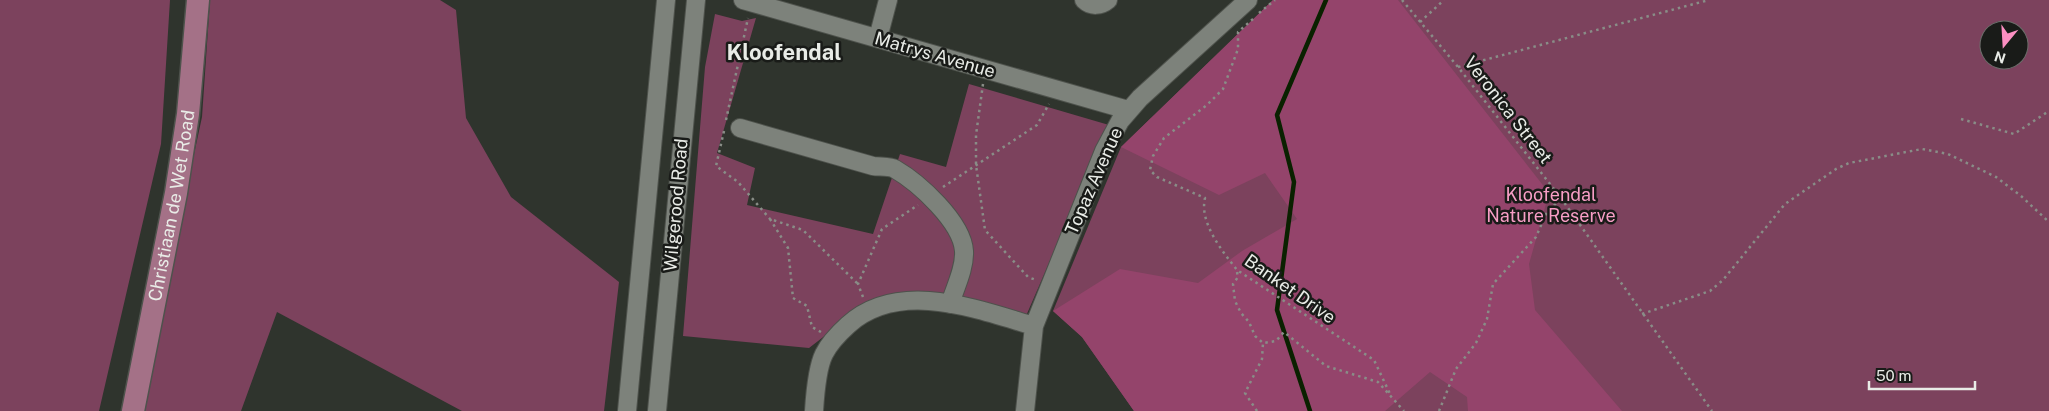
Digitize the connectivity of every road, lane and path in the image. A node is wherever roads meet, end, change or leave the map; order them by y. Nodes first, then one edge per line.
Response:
1 (198, 0) edge
2 (666, 0) edge
3 (696, 0) edge
4 (743, 0) edge
5 (888, 0) edge
6 (1084, 0) edge
7 (1108, 0) edge
8 (1248, 0) edge
9 (1275, 0) edge
10 (1402, 0) edge
11 (1444, 0) edge
12 (1709, 0) edge
13 (1420, 22) junction
14 (878, 38) junction
15 (1458, 66) junction
16 (984, 70) junction
17 (1128, 110) junction
18 (2049, 112) edge
19 (1961, 119) dead end
20 (740, 128) dead end
21 (1561, 198) junction
22 (2049, 222) edge
23 (1237, 270) junction
24 (858, 284) dead end
25 (1049, 284) junction
26 (950, 304) junction
27 (1642, 314) junction
28 (1034, 326) junction
29 (834, 338) junction
30 (1264, 343) junction
31 (1391, 396) junction
32 (133, 411) edge
33 (627, 411) edge
34 (657, 411) edge
35 (814, 411) edge
36 (1025, 411) edge
37 (1256, 411) edge
38 (1404, 411) edge
39 (1439, 411) edge
40 (1712, 411) edge

1 - 32 main road, Christiaan de Wet Road
2 - 33 street, Wilgerood Road
3 - 34 street, Wilgerood Road
4 - 14 street, Matrys Avenue
5 - 14 street
6 - 7 street
8 - 17 street, Topaz Avenue
9 - 23 path, Banket Drive
10 - 13 path
11 - 13 path
12 - 15 path
13 - 15 path, Veronica Street
14 - 16 street, Matrys Avenue
15 - 21 path, Veronica Street
16 - 17 street, Matrys Avenue
16 - 25 path
17 - 25 street, Topaz Avenue
18 - 19 path
20 - 26 street
21 - 27 path, Veronica Street
21 - 39 path
22 - 27 path
23 - 30 path
23 - 31 path, Banket Drive
24 - 29 path
25 - 28 street, Topaz Avenue
26 - 28 street
26 - 29 street
27 - 40 path, Veronica Street
28 - 36 street, Topaz Avenue
29 - 35 street
30 - 31 path
30 - 37 path
31 - 38 path

